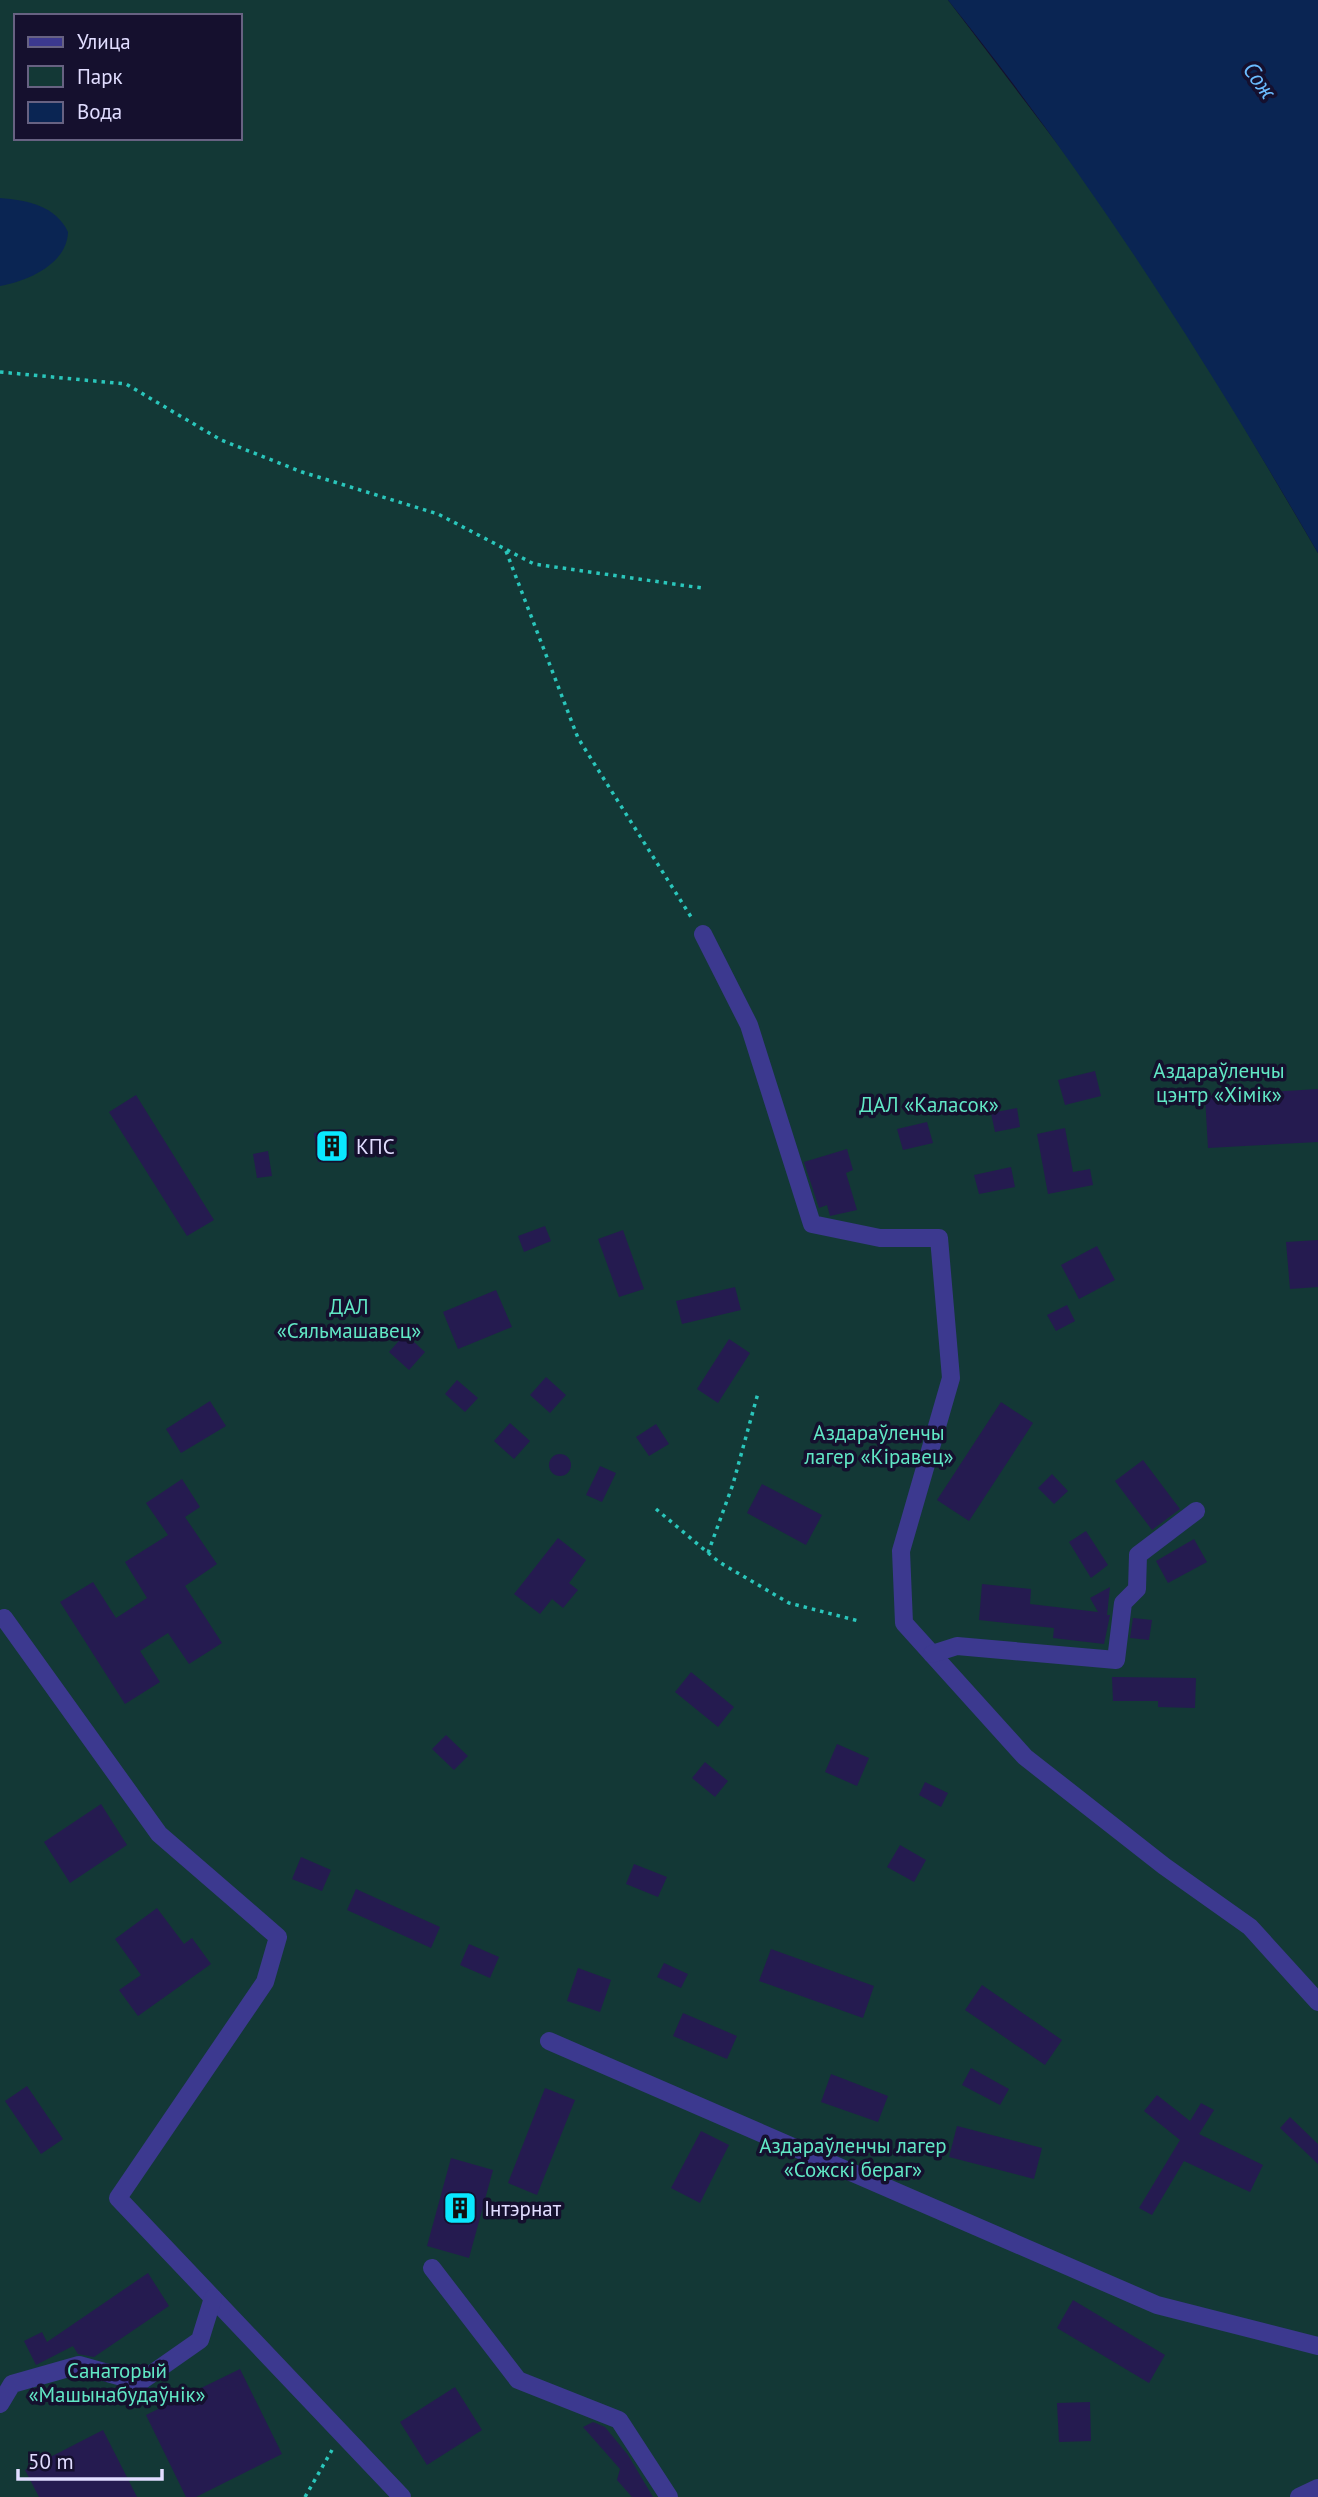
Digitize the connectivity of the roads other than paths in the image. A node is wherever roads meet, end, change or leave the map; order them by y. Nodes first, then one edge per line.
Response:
1 (703, 934) road end
2 (1196, 1511) dead end
3 (4, 1618) dead end
4 (932, 1654) junction
5 (1318, 2002) edge
6 (549, 2042) dead end
7 (432, 2268) dead end
8 (213, 2298) junction
9 (1318, 2346) edge
10 (0, 2404) edge
11 (1318, 2488) edge
12 (402, 2497) edge
13 (669, 2497) edge
14 (1299, 2497) edge

1 - 4 street
2 - 4 street
3 - 8 street
4 - 5 street
6 - 9 street
7 - 13 street
8 - 10 street
8 - 12 street
11 - 14 street

